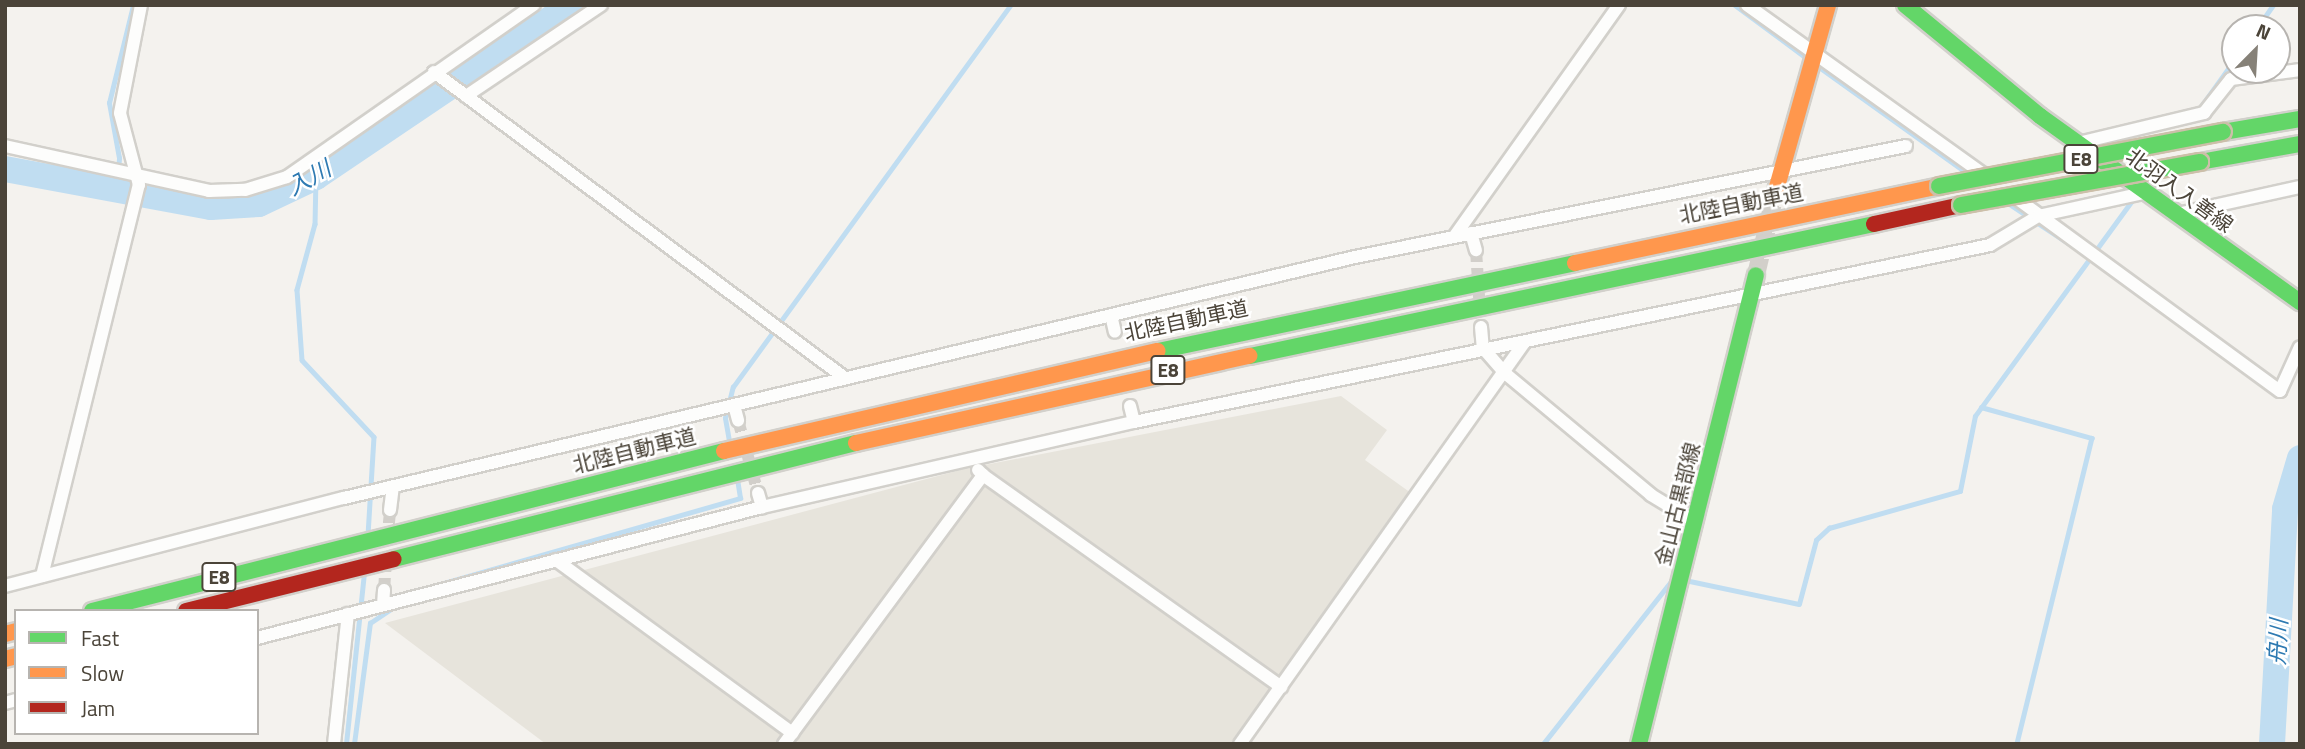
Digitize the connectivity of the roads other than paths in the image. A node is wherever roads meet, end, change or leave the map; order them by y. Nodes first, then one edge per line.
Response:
1 (141, 5) edge
2 (534, 5) edge
3 (601, 5) edge
4 (1619, 5) edge
5 (1747, 5) edge
6 (1828, 5) edge
7 (1905, 5) edge
8 (1811, 50) junction
9 (2300, 70) edge
10 (434, 72) junction
11 (466, 96) junction
12 (2300, 119) edge
13 (2078, 143) junction
14 (2300, 144) edge
15 (5, 146) edge
16 (1906, 146) dead end
17 (1780, 168) junction
18 (132, 172) junction
19 (2300, 187) edge
20 (2148, 192) junction
21 (1775, 194) tunnel mouth
22 (2177, 214) junction
23 (2038, 216) junction
24 (1471, 233) junction
25 (1454, 237) junction
26 (1476, 250) tunnel mouth
27 (1756, 275) tunnel mouth
28 (1751, 295) junction
29 (2300, 302) edge
30 (1111, 315) junction
31 (1481, 327) tunnel mouth
32 (1115, 332) dead end
33 (1525, 342) junction
34 (2300, 347) edge
35 (1483, 348) junction
36 (1506, 374) junction
37 (845, 378) junction
38 (734, 405) junction
39 (1130, 406) dead end
40 (738, 420) tunnel mouth
41 (1134, 422) junction
42 (970, 462) junction
43 (983, 475) junction
44 (393, 487) junction
45 (758, 493) tunnel mouth
46 (762, 507) junction
47 (390, 510) tunnel mouth
48 (1694, 521) junction
49 (556, 560) junction
50 (42, 576) junction
51 (5, 586) edge
52 (384, 590) tunnel mouth
53 (383, 606) junction
54 (100, 609) edge
55 (194, 609) edge
56 (348, 614) junction
57 (259, 637) edge
58 (1281, 687) junction
59 (792, 733) junction
60 (334, 744) edge
61 (784, 744) edge
62 (1240, 744) edge
63 (1639, 744) edge

1 - 18 street
2 - 10 street
3 - 11 street
4 - 25 street
5 - 8 street
6 - 8 main road
7 - 13 main road, 北羽入入善線
8 - 17 main road
8 - 23 street
9 - 13 street
10 - 11 street
10 - 18 street
11 - 37 street
12 - 54 main road, 北陸自動車道 / E8, bridge
13 - 20 main road, 北羽入入善線
14 - 55 main road, 北陸自動車道 / E8, bridge
15 - 18 street
16 - 17 street
17 - 21 main road
17 - 24 street
18 - 50 street
19 - 22 street
20 - 22 main road, 北羽入入善線
20 - 23 street
22 - 29 main road, 北羽入入善線
23 - 28 street
23 - 34 street
24 - 25 street
24 - 26 street
25 - 30 street
27 - 28 main road, 金山古黒部線
28 - 33 street
28 - 48 main road, 金山古黒部線
30 - 32 street
30 - 37 street
31 - 35 street
33 - 35 street
33 - 36 street
35 - 36 street
35 - 41 street
36 - 48 street
36 - 58 street
37 - 38 street
38 - 40 street
38 - 44 street
39 - 41 street
41 - 42 street
42 - 43 street
42 - 46 street
43 - 58 street
43 - 59 street
44 - 47 street
44 - 50 street
45 - 46 street
46 - 49 street
48 - 63 main road, 金山古黒部線
49 - 53 street
49 - 59 street
50 - 51 street
52 - 53 street
53 - 56 street
56 - 57 street
56 - 60 street
58 - 62 street
59 - 61 street

